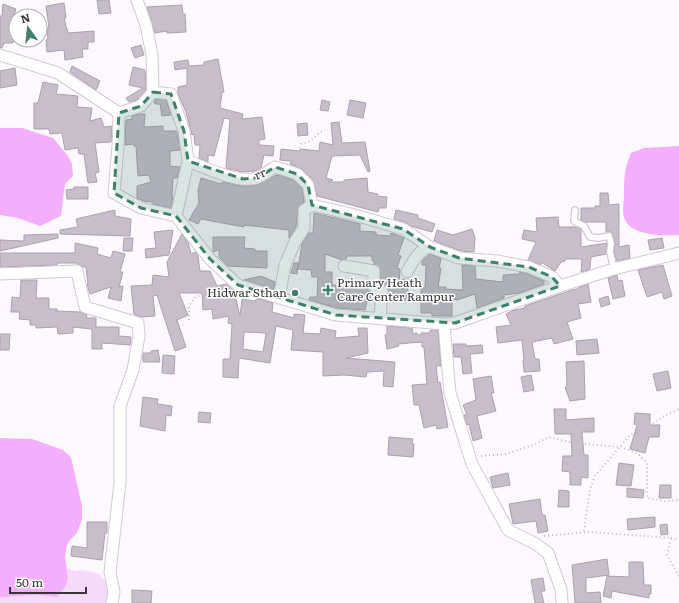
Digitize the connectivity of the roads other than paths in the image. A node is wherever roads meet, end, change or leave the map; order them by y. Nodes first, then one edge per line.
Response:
1 (137, 0) edge
2 (0, 55) edge
3 (153, 92) junction
4 (119, 113) junction
5 (188, 161) junction
6 (312, 205) junction
7 (575, 210) dead end
8 (176, 216) junction
9 (430, 247) junction
10 (679, 253) edge
11 (344, 266) dead end
12 (614, 269) junction
13 (407, 272) dead end
14 (0, 274) edge
15 (560, 286) junction
16 (279, 298) junction
17 (380, 320) junction
18 (444, 324) junction
19 (112, 603) edge
20 (562, 603) edge

1 - 3 street
2 - 4 street
3 - 4 street
3 - 5 street
4 - 8 street
5 - 6 street, rr
5 - 8 street
6 - 9 street
6 - 16 street
7 - 12 lane
8 - 16 street
9 - 13 street
9 - 15 street
10 - 12 street
11 - 17 street
12 - 15 street
14 - 19 street
15 - 18 street
16 - 17 street
17 - 18 street
18 - 20 street

